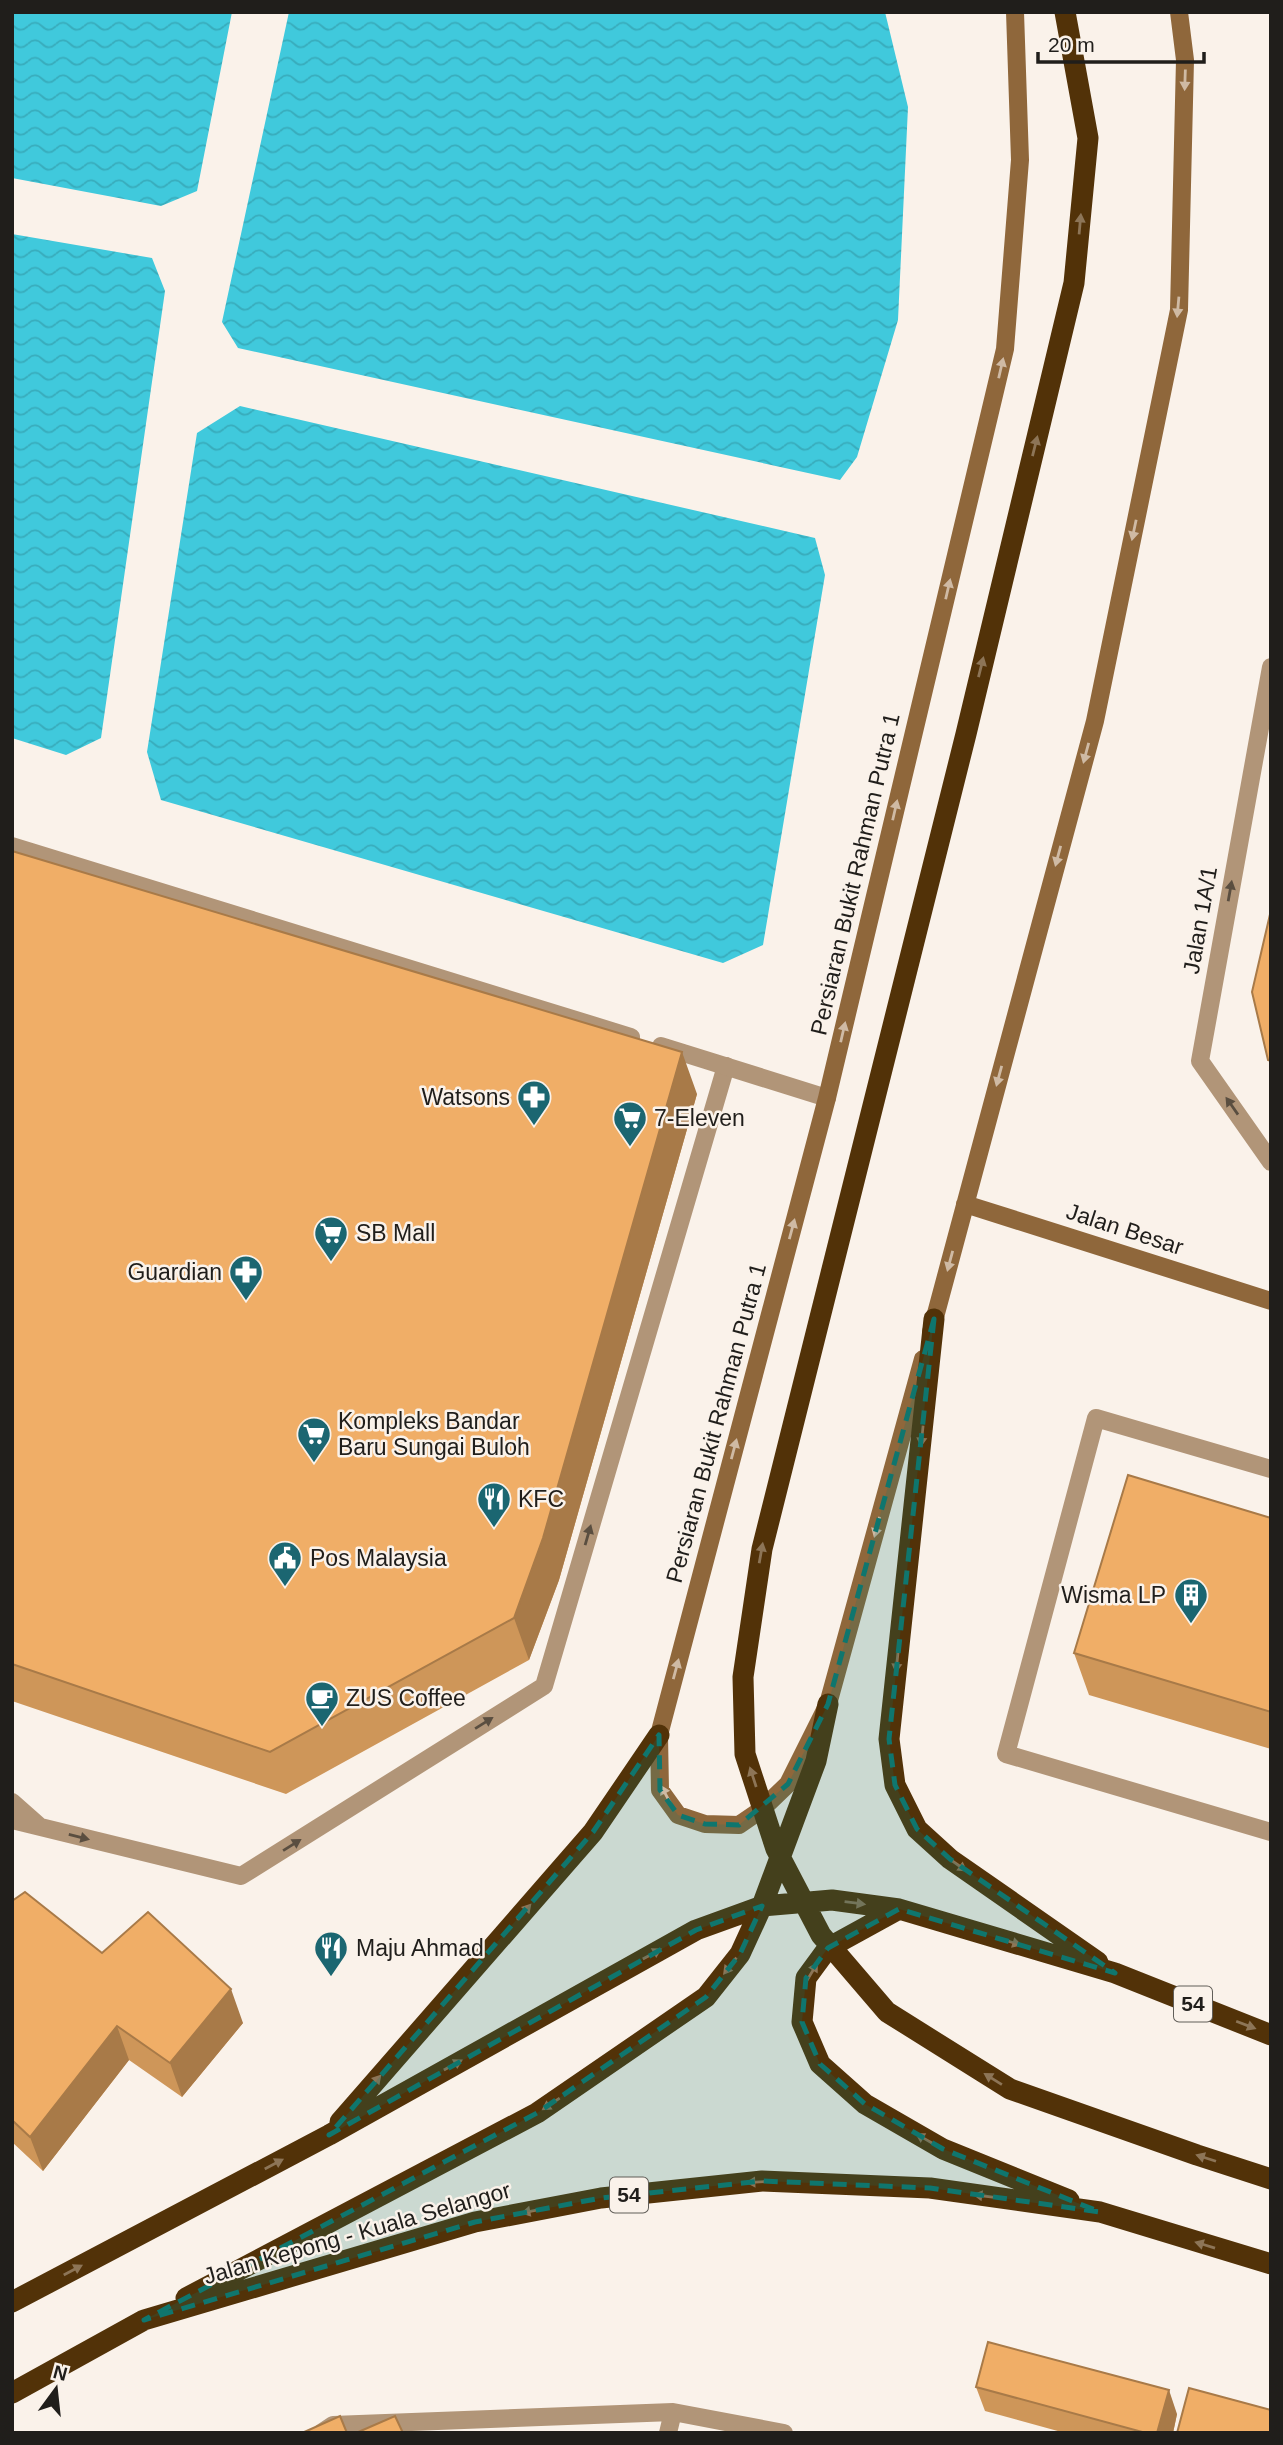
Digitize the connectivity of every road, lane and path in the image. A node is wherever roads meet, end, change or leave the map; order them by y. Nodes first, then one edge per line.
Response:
1 (1014, 12) edge
2 (1065, 12) edge
3 (1179, 12) edge
4 (1271, 667) edge
5 (12, 846) edge
6 (726, 1066) junction
7 (827, 1098) junction
8 (1271, 1162) edge
9 (965, 1204) junction
10 (1271, 1301) edge
11 (934, 1319) junction
12 (1271, 1469) edge
13 (828, 1704) junction
14 (659, 1735) junction
15 (12, 1801) edge
16 (12, 1821) edge
17 (42, 1828) junction
18 (1271, 1832) edge
19 (762, 1906) junction
20 (899, 1909) junction
21 (1115, 1973) junction
22 (1271, 2035) edge
23 (329, 2135) junction
24 (1271, 2179) edge
25 (1100, 2213) junction
26 (1271, 2264) edge
27 (12, 2302) edge
28 (144, 2320) junction
29 (12, 2393) edge
30 (673, 2412) junction
31 (321, 2433) edge
32 (668, 2433) edge
33 (784, 2433) edge

7 -> 1 main road, Persiaran Bukit Rahman Putra 1
24 -> 2 highway
3 -> 9 main road
8 -> 4 street, Jalan 1A/1
5 - 6 street
6 - 7 street
17 -> 6 street
14 -> 7 main road, Persiaran Bukit Rahman Putra 1
9 - 10 main road, Jalan Besar
9 -> 11 main road
11 -> 13 main road
11 -> 21 highway
12 - 18 street
13 -> 14 main road, Persiaran Bukit Rahman Putra 1
13 - 19 highway
23 -> 14 highway
15 - 17 street
16 - 17 street
19 -> 20 highway, 54
23 -> 19 highway, 54
19 -> 28 highway
20 -> 21 highway, 54
25 -> 20 highway
21 -> 22 highway, 54
27 -> 23 highway, 54
26 -> 25 highway, Jalan Kepong - Kuala Selangor / 54
25 -> 28 highway, Jalan Kepong - Kuala Selangor / 54
28 - 29 highway, Jalan Kepong - Kuala Selangor / 54
30 - 31 street
30 - 32 street
30 - 33 street

